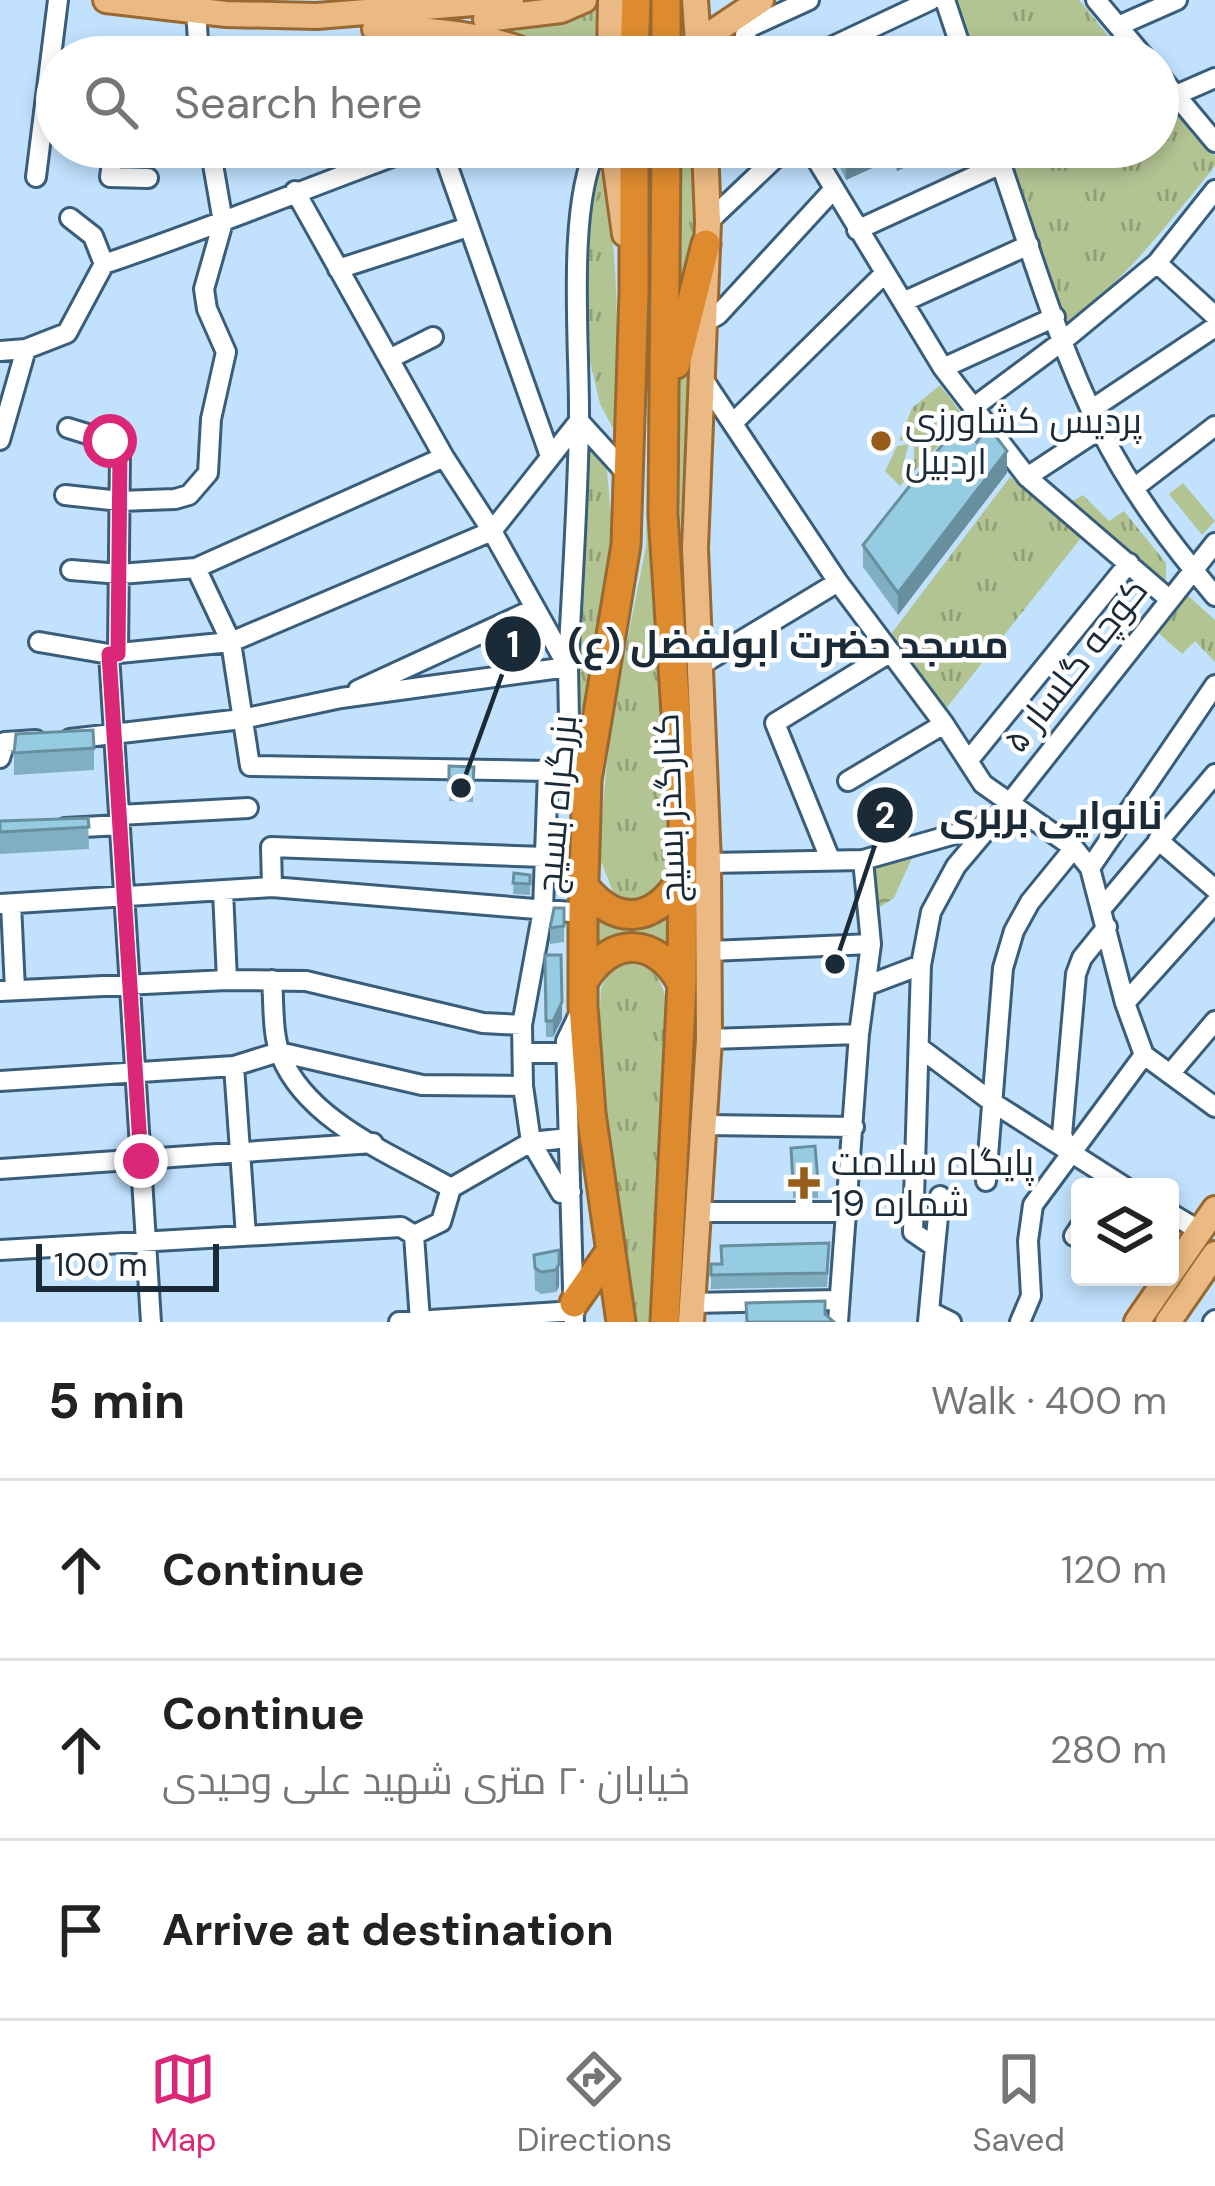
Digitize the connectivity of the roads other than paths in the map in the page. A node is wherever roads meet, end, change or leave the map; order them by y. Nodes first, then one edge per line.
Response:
1 (58, 0) edge
2 (106, 0) edge
3 (511, 0) edge
4 (584, 0) edge
5 (611, 0) edge
6 (636, 0) edge
7 (665, 0) edge
8 (695, 0) edge
9 (761, 0) edge
10 (809, 0) edge
11 (931, 0) edge
12 (945, 0) edge
13 (1096, 0) edge
14 (1177, 0) edge
15 (196, 10) junction
16 (226, 14) junction
17 (1118, 26) junction
18 (406, 28) junction
19 (54, 36) edge
20 (198, 36) edge
21 (408, 36) edge
22 (451, 36) edge
23 (610, 36) edge
24 (635, 36) edge
25 (665, 36) edge
26 (700, 36) edge
27 (713, 36) edge
28 (747, 36) edge
29 (855, 36) edge
30 (957, 36) edge
31 (1126, 36) edge
32 (1215, 78) edge
33 (1179, 94) edge
34 (1179, 99) edge
35 (1215, 142) edge
36 (37, 168) edge
37 (111, 168) edge
38 (214, 168) edge
39 (360, 168) edge
40 (448, 168) edge
41 (587, 168) edge
42 (616, 168) edge
43 (634, 168) edge
44 (665, 168) edge
45 (705, 168) edge
46 (768, 168) edge
47 (820, 168) edge
48 (974, 168) edge
49 (1003, 168) edge
50 (36, 177) dead end
51 (148, 178) dead end
52 (833, 190) junction
53 (1215, 190) edge
54 (295, 191) junction
55 (70, 218) dead end
56 (223, 222) junction
57 (468, 227) junction
58 (857, 230) junction
59 (707, 233) junction
60 (1029, 244) junction
61 (1157, 262) junction
62 (104, 264) junction
63 (338, 268) junction
64 (884, 274) junction
65 (634, 293) junction
66 (903, 302) junction
67 (1215, 316) edge
68 (1055, 317) junction
69 (703, 323) junction
70 (1215, 327) edge
71 (433, 337) dead end
72 (1064, 340) junction
73 (26, 349) junction
74 (0, 351) edge
75 (388, 359) junction
76 (0, 368) edge
77 (943, 368) junction
78 (701, 376) junction
79 (974, 407) junction
80 (666, 409) junction
81 (1092, 409) junction
82 (579, 421) junction
83 (733, 422) junction
84 (1215, 426) edge
85 (68, 428) dead end
86 (1100, 429) junction
87 (0, 440) edge
88 (550, 456) junction
89 (444, 457) junction
90 (628, 476) junction
91 (1028, 477) junction
92 (1134, 488) junction
93 (65, 495) dead end
94 (120, 501) junction
95 (492, 531) junction
96 (1215, 544) edge
97 (1129, 562) junction
98 (196, 568) junction
99 (71, 570) dead end
100 (1192, 571) junction
101 (120, 574) junction
102 (838, 582) junction
103 (1215, 596) edge
104 (1169, 599) junction
105 (534, 609) junction
106 (39, 642) dead end
107 (231, 642) junction
108 (891, 652) junction
109 (113, 654) junction
110 (414, 664) junction
111 (699, 666) junction
112 (568, 667) junction
113 (1215, 685) edge
114 (423, 687) junction
115 (341, 698) junction
116 (242, 719) junction
117 (944, 724) junction
118 (114, 736) junction
119 (3, 750) edge
120 (968, 761) junction
121 (548, 771) junction
122 (1215, 774) edge
123 (579, 776) junction
124 (848, 781) dead end
125 (1011, 801) junction
126 (248, 808) dead end
127 (119, 820) junction
128 (987, 825) junction
129 (48, 829) edge
130 (1158, 840) junction
131 (1074, 848) junction
132 (545, 857) junction
133 (830, 859) junction
134 (863, 860) junction
135 (708, 863) junction
136 (1090, 868) junction
137 (680, 881) junction
138 (272, 887) junction
139 (1215, 889) edge
140 (223, 891) junction
141 (124, 898) junction
142 (583, 899) junction
143 (1215, 903) edge
144 (6, 904) edge
145 (543, 910) junction
146 (1105, 917) junction
147 (871, 944) junction
148 (710, 951) junction
149 (921, 964) junction
150 (567, 970) junction
151 (226, 980) junction
152 (272, 980) junction
153 (130, 983) junction
154 (682, 984) junction
155 (868, 985) junction
156 (7, 991) edge
157 (1125, 1003) junction
158 (1215, 1022) edge
159 (522, 1025) junction
160 (859, 1034) junction
161 (710, 1039) junction
162 (920, 1048) junction
163 (279, 1052) junction
164 (523, 1053) junction
165 (566, 1053) junction
166 (1144, 1054) junction
167 (304, 1058) junction
168 (234, 1066) junction
169 (135, 1074) junction
170 (1170, 1074) junction
171 (291, 1076) junction
172 (0, 1081) edge
173 (524, 1086) junction
174 (992, 1102) junction
175 (1215, 1107) edge
176 (704, 1125) junction
177 (854, 1127) junction
178 (568, 1138) junction
179 (531, 1142) junction
180 (373, 1143) junction
181 (240, 1154) junction
182 (1072, 1154) junction
183 (141, 1161) junction
184 (0, 1169) edge
185 (1105, 1178) edge
186 (986, 1181) dead end
187 (451, 1188) junction
188 (571, 1192) junction
189 (940, 1196) dead end
190 (1215, 1209) edge
191 (847, 1212) junction
192 (699, 1213) junction
193 (1179, 1219) edge
194 (1200, 1231) junction
195 (414, 1235) junction
196 (246, 1236) junction
197 (146, 1242) junction
198 (935, 1247) junction
199 (0, 1250) edge
200 (609, 1253) junction
201 (1215, 1254) edge
202 (1179, 1261) edge
203 (1162, 1286) edge
204 (838, 1300) junction
205 (574, 1312) edge
206 (692, 1312) edge
207 (929, 1317) edge
208 (420, 1321) edge
209 (151, 1322) edge
210 (399, 1322) edge
211 (621, 1322) edge
212 (665, 1322) edge
213 (838, 1322) edge
214 (951, 1322) edge
215 (1020, 1322) edge
216 (1137, 1322) edge
217 (1168, 1322) edge

1 - 19 street
2 - 15 main road
3 - 16 main road
4 - 18 main road
5 - 23 main road
6 - 24 highway
7 - 25 highway
8 - 26 main road
9 - 27 main road
10 - 28 street
11 - 29 street
12 - 30 street
13 - 17 street
14 - 17 street
15 - 16 main road
15 - 20 street
16 - 18 main road
17 - 31 street
18 - 21 street
18 - 22 main road
32 - 33 street
34 - 35 street
36 - 50 street
37 - 51 street
38 - 56 street
39 - 54 street
40 - 57 street
41 - 82 street
42 - 65 main road
43 - 65 highway, بزرگراه بسیج
44 - 80 highway
45 - 59 main road, کنارگذر بسیج
46 - 59 street
47 - 52 street
48 - 58 street
49 - 60 street
52 - 58 street
52 - 69 street
53 - 61 street
54 - 56 street
54 - 63 street
55 - 62 street
56 - 62 street
56 - 94 street
57 - 63 street
57 - 88 street
58 - 64 street
59 - 69 main road, کنارگذر بسیج
59 - 80 highway
60 - 66 street
60 - 68 street
61 - 67 street
61 - 72 street
62 - 73 street
63 - 75 street
64 - 66 street
64 - 83 street
65 - 90 highway, بزرگراه بسیج
66 - 77 street
68 - 72 street
68 - 77 street
69 - 78 main road, کنارگذر بسیج
70 - 81 street
71 - 75 street
72 - 79 street
72 - 81 street
73 - 74 street
73 - 76 street
73 - 87 street
75 - 89 street
77 - 79 street
78 - 83 street
78 - 111 main road, کنارگذر بسیج
79 - 91 street
80 - 137 highway
81 - 86 street
82 - 88 street
82 - 90 street
82 - 112 street
83 - 102 street
84 - 92 street
85 - 94 street
86 - 91 street
86 - 92 street
88 - 95 street
89 - 95 street
89 - 98 street
90 - 123 highway, بزرگراه بسیج
91 - 97 street
92 - 100 street
93 - 94 street
94 - 101 street
95 - 105 street
95 - 107 street
96 - 100 street, کوچه گلسار ۵
97 - 104 street
97 - 120 street
98 - 101 street
98 - 107 street
99 - 101 street
100 - 103 street
100 - 104 street, کوچه گلسار ۵
101 - 109 street
102 - 108 street
102 - 111 street
104 - 125 street, کوچه گلسار ۵
105 - 110 street
105 - 112 street
106 - 109 street
107 - 109 street
107 - 116 street
108 - 117 street
108 - 133 street
109 - 118 street
110 - 114 street
110 - 115 street
111 - 135 main road, کنارگذر بسیج
112 - 114 street
112 - 123 street
113 - 136 street
114 - 115 street
115 - 116 street
116 - 118 street
116 - 121 street
117 - 120 street
117 - 124 street
118 - 119 street
118 - 127 street
120 - 125 street
121 - 123 street
121 - 132 street
122 - 130 street
123 - 142 highway, بزرگراه بسیج
125 - 128 street, کوچه گلسار ۵
125 - 131 street
126 - 127 street
127 - 129 street
127 - 141 street
128 - 134 street
128 - 149 street, کوچه گلسار ۵
130 - 139 street
130 - 146 street
131 - 136 street
131 - 174 street
132 - 138 street
132 - 145 street
133 - 134 street
133 - 135 street
134 - 147 street
135 - 148 main road, کنارگذر بسیج
136 - 146 street
137 - 142 highway
137 - 154 highway
138 - 140 street
138 - 145 street
140 - 141 street
140 - 151 street
141 - 144 street
141 - 153 street
142 - 145 street
142 - 150 highway, بزرگراه بسیج
143 - 157 street
144 - 156 street
145 - 150 street
146 - 157 street
146 - 182 street
147 - 148 street
147 - 155 street
148 - 161 main road, کنارگذر بسیج
149 - 155 street
149 - 162 street, کوچه گلسار ۵
150 - 154 highway
150 - 159 street
150 - 165 street
150 - 200 highway, بزرگراه بسیج
151 - 152 street
151 - 153 street
152 - 159 street
152 - 163 street
153 - 156 street
153 - 169 street
154 - 212 highway
155 - 160 street
157 - 166 street
158 - 170 street
159 - 164 street
160 - 161 street
160 - 177 street
161 - 176 main road, کنارگذر بسیج
162 - 174 street
162 - 198 street, کوچه گلسار ۵
163 - 167 street
163 - 168 street
163 - 171 street
164 - 165 street
164 - 173 street
165 - 178 street
166 - 170 street
166 - 182 street
167 - 171 street
167 - 173 street
168 - 169 street
168 - 181 street
169 - 172 street
169 - 183 street
170 - 175 street
171 - 180 street
173 - 179 street
174 - 182 street
174 - 186 street
176 - 177 street
176 - 192 main road, کنارگذر بسیج
177 - 191 street
178 - 179 street
178 - 188 street
179 - 187 street
179 - 188 street
180 - 181 street
180 - 187 street
181 - 183 street
181 - 196 street
182 - 185 street
182 - 215 street
183 - 184 street
183 - 197 street
187 - 195 street
188 - 205 street
189 - 198 street
190 - 194 main road
191 - 192 street
191 - 204 street
192 - 206 main road, کنارگذر بسیج
193 - 194 street
194 - 202 main road
195 - 196 street
195 - 208 street
196 - 197 street
197 - 199 street
197 - 209 street
198 - 207 street
200 - 205 highway
200 - 211 highway, بزرگراه بسیج
201 - 217 main road
203 - 216 main road
204 - 206 street
204 - 213 street
205 - 208 street
207 - 214 street
208 - 210 street

